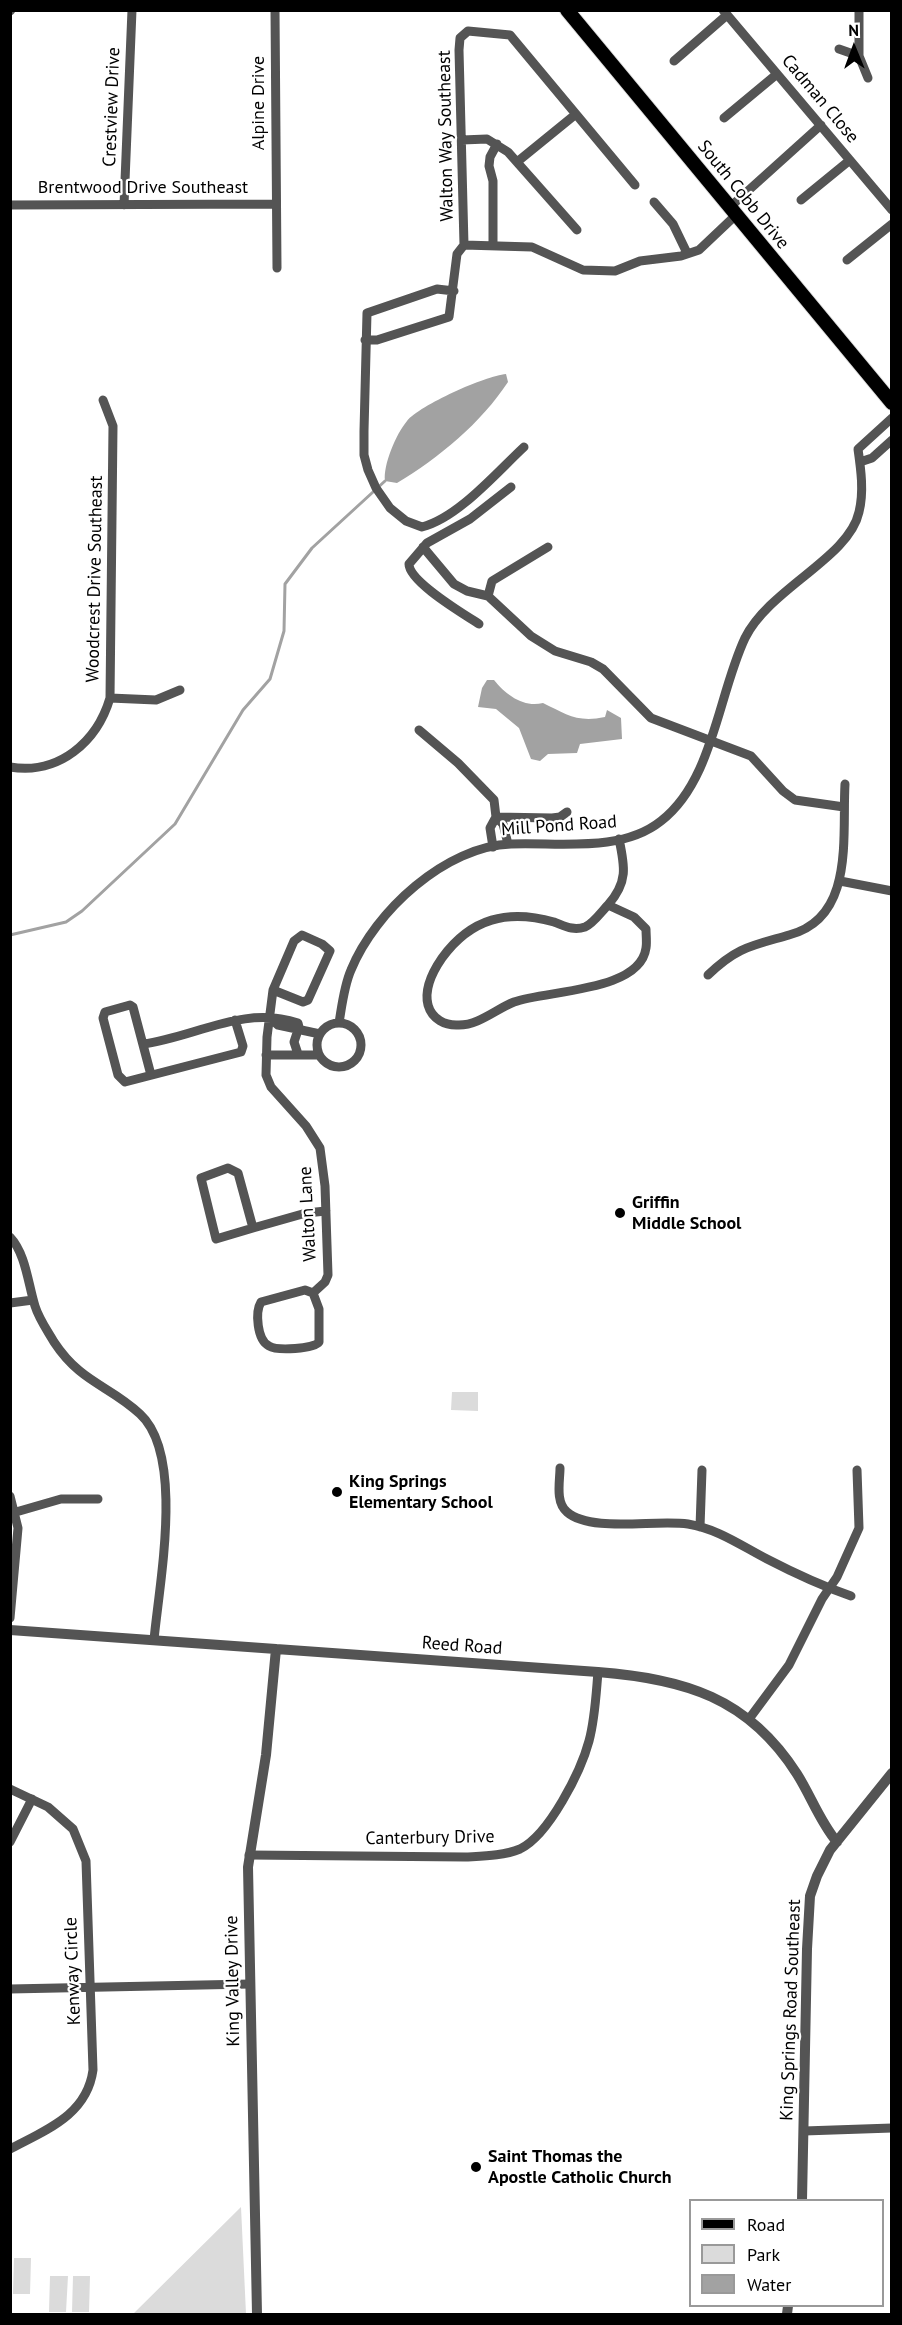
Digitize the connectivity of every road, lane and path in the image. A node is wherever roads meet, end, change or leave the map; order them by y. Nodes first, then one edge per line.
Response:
1 (132, 10) edge
2 (275, 10) edge
3 (567, 10) edge
4 (859, 10) edge
5 (725, 13) edge
6 (839, 49) dead end
7 (859, 56) junction
8 (674, 60) dead end
9 (777, 74) junction
10 (868, 78) dead end
11 (576, 114) junction
12 (724, 118) dead end
13 (821, 125) junction
14 (462, 140) junction
15 (497, 144) junction
16 (850, 160) junction
17 (517, 162) junction
18 (635, 185) dead end
19 (801, 201) dead end
20 (654, 202) dead end
21 (276, 204) junction
22 (10, 205) edge
23 (124, 205) junction
24 (891, 210) edge
25 (733, 211) junction
26 (891, 224) edge
27 (577, 230) dead end
28 (464, 245) junction
29 (493, 246) junction
30 (687, 253) junction
31 (847, 260) dead end
32 (277, 268) dead end
33 (454, 291) junction
34 (365, 340) junction
35 (103, 400) dead end
36 (891, 403) edge
37 (891, 418) edge
38 (891, 440) edge
39 (524, 447) dead end
40 (891, 450) edge
41 (872, 458) junction
42 (860, 462) junction
43 (511, 487) dead end
44 (423, 547) junction
45 (548, 547) dead end
46 (488, 596) junction
47 (479, 624) dead end
48 (180, 690) dead end
49 (110, 698) junction
50 (419, 730) dead end
51 (709, 740) junction
52 (10, 767) edge
53 (845, 784) dead end
54 (844, 807) junction
55 (567, 812) dead end
56 (496, 817) junction
57 (619, 839) junction
58 (508, 844) junction
59 (493, 848) junction
60 (840, 881) junction
61 (891, 891) edge
62 (608, 905) junction
63 (708, 975) dead end
64 (273, 990) junction
65 (270, 1018) junction
66 (235, 1020) junction
67 (339, 1023) junction
68 (299, 1027) junction
69 (320, 1034) junction
70 (143, 1044) junction
71 (298, 1054) junction
72 (266, 1055) junction
73 (319, 1055) junction
74 (151, 1075) junction
75 (326, 1211) junction
76 (253, 1228) junction
77 (10, 1238) edge
78 (313, 1293) junction
79 (33, 1300) junction
80 (10, 1303) edge
81 (560, 1468) dead end
82 (702, 1470) dead end
83 (857, 1470) dead end
84 (10, 1496) edge
85 (98, 1498) dead end
86 (16, 1512) junction
87 (700, 1527) junction
88 (829, 1588) junction
89 (851, 1596) dead end
90 (10, 1618) edge
91 (10, 1630) edge
92 (154, 1640) junction
93 (276, 1649) junction
94 (598, 1672) junction
95 (749, 1719) junction
96 (891, 1773) edge
97 (10, 1789) edge
98 (32, 1799) junction
99 (10, 1842) edge
100 (837, 1842) junction
101 (249, 1855) junction
102 (250, 1984) junction
103 (10, 1989) edge
104 (90, 1989) junction
105 (891, 2128) edge
106 (804, 2131) junction
107 (10, 2149) edge
108 (802, 2199) edge
109 (257, 2314) edge

1 - 23 street, Crestview Drive
2 - 21 street, Alpine Drive
3 - 25 main road, South Cobb Drive
4 - 7 street
5 - 8 street
5 - 9 street, Cadman Close
6 - 7 street
7 - 10 street
9 - 12 street
9 - 13 street, Cadman Close
11 - 14 street, Walton Way Southeast
11 - 17 street
11 - 18 street, Walton Way Southeast
13 - 16 street, Cadman Close
13 - 25 street, Walton Way Southeast
14 - 15 street
14 - 28 street, Walton Way Southeast
15 - 17 street
15 - 29 street
16 - 19 street
16 - 24 street, Cadman Close
17 - 27 street
20 - 30 street
21 - 23 street, Brentwood Drive Southeast
21 - 32 street, Alpine Drive
22 - 23 street, Brentwood Drive Southeast
25 - 30 street, Walton Way Southeast
25 - 36 main road, South Cobb Drive
26 - 31 street
28 - 29 street, Walton Way Southeast
28 - 33 street, Walton Way Southeast
29 - 30 street, Walton Way Southeast
33 - 34 street, Walton Way Southeast
33 - 34 street
34 - 39 street
35 - 49 street, Woodcrest Drive Southeast
37 - 42 street, Mill Pond Road
38 - 41 street
40 - 41 street
41 - 42 street
42 - 51 street, Mill Pond Road
43 - 44 street
44 - 46 street
44 - 47 street
45 - 46 street
46 - 51 street
48 - 49 street
49 - 52 street, Woodcrest Drive Southeast
50 - 56 street
51 - 54 street
51 - 57 street, Mill Pond Road
53 - 54 street
54 - 60 street
55 - 56 street
56 - 58 street
56 - 59 street
57 - 58 street, Mill Pond Road
57 - 62 street
58 - 59 street, Mill Pond Road
59 - 67 street, Mill Pond Road
60 - 61 street
60 - 63 street
62 - 62 street
64 - 64 street, Walton Lane
64 - 65 street, Walton Lane
65 - 66 street
65 - 68 street
65 - 72 street, Walton Lane
66 - 70 street
66 - 74 street
67 - 69 street
67 - 73 street
68 - 69 street
68 - 71 street
69 - 73 street
70 - 74 street
70 - 74 street
71 - 72 street
71 - 73 street
72 - 75 street, Walton Lane
75 - 76 street
75 - 78 street, Walton Lane
76 - 76 street
77 - 79 street
78 - 78 street
79 - 80 street
79 - 92 street
81 - 87 street
82 - 87 street
83 - 88 street
84 - 86 street
85 - 86 street
86 - 90 street
87 - 88 street
88 - 89 street
88 - 95 street
91 - 92 street, Reed Road
92 - 93 street, Reed Road
93 - 94 street, Reed Road
93 - 101 street, King Valley Drive
94 - 95 street, Reed Road
94 - 101 street, Canterbury Drive
95 - 100 street, Reed Road
96 - 100 street, King Springs Road Southeast
97 - 98 street, Kenway Circle
98 - 99 street
98 - 104 street, Kenway Circle
100 - 106 street, King Springs Road Southeast
101 - 102 street, King Valley Drive
102 - 104 street
102 - 109 street, King Valley Drive
103 - 104 street
104 - 107 street, Kenway Circle
105 - 106 street
106 - 108 street, King Springs Road Southeast

